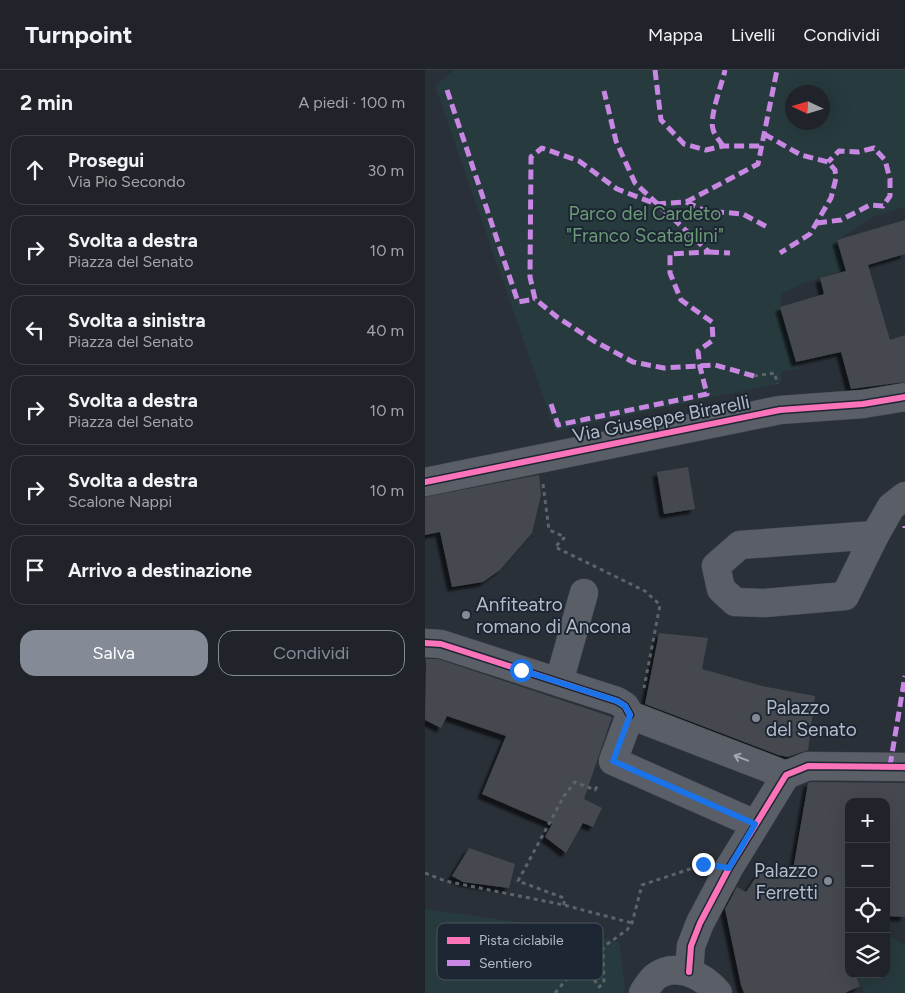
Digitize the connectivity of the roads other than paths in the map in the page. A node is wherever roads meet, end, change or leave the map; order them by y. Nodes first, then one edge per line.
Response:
1 (905, 397) edge
2 (425, 482) edge
3 (905, 496) edge
4 (905, 526) edge
5 (875, 535) junction
6 (584, 593) dead end
7 (425, 643) edge
8 (559, 682) junction
9 (630, 715) junction
10 (905, 768) edge
11 (797, 771) junction
12 (755, 824) junction
13 (689, 972) junction
14 (643, 993) edge
15 (719, 993) edge

1 - 2 street, Via Giuseppe Birarelli
3 - 5 street
4 - 5 street
5 - 5 street
6 - 8 street
7 - 8 street
8 - 9 street
11 -> 9 street
9 - 12 street
10 - 11 street
11 - 12 street
12 - 13 street
13 - 14 street
13 - 15 street

